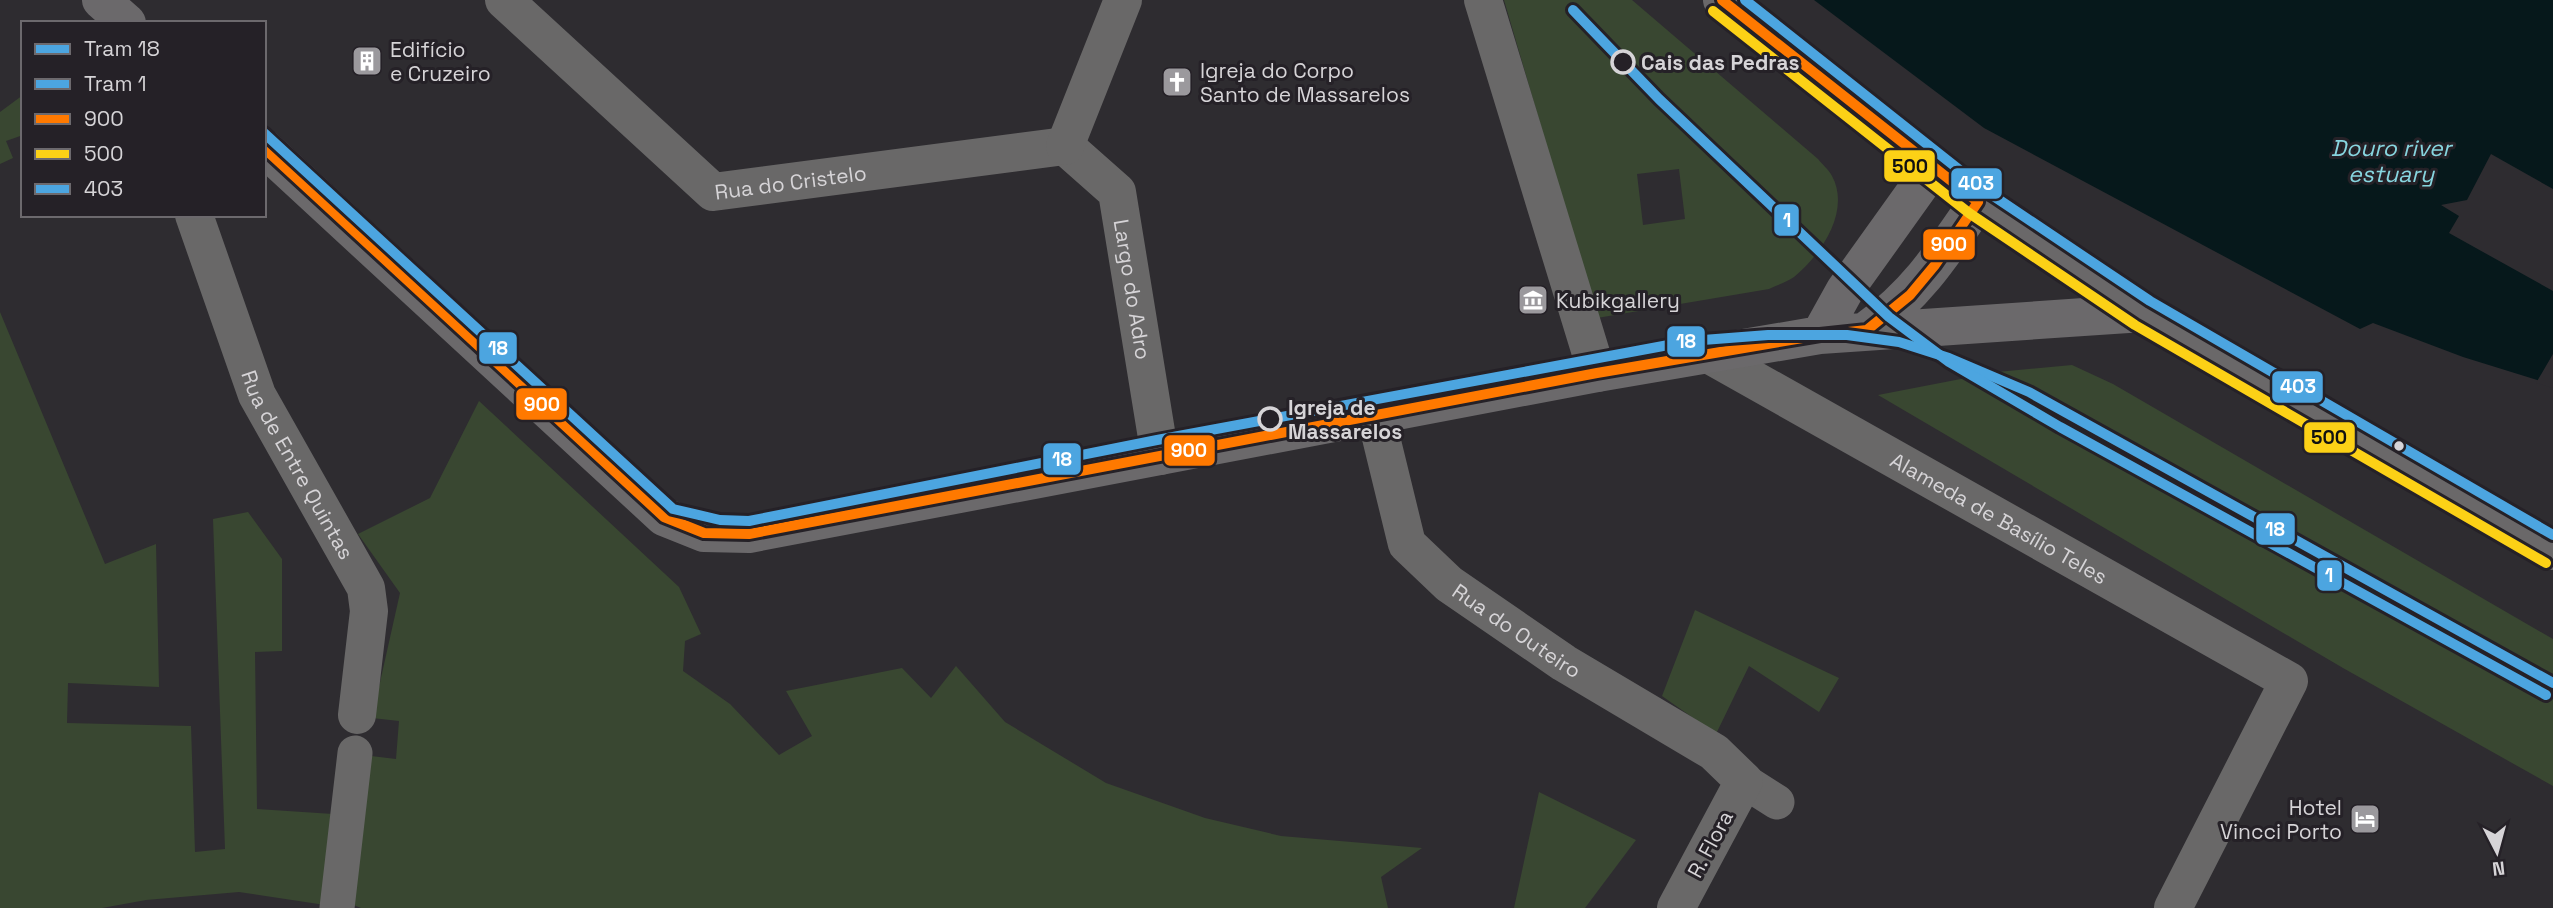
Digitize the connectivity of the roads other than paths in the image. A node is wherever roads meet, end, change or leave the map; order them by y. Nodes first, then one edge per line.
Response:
1 (101, 0) edge
2 (504, 0) edge
3 (1123, 0) edge
4 (1483, 0) edge
5 (1722, 0) edge
6 (125, 21) edge
7 (1065, 146) junction
8 (266, 150) edge
9 (1933, 167) junction
10 (1978, 202) junction
11 (195, 217) edge
12 (2143, 313) junction
13 (1867, 330) junction
14 (1821, 335) junction
15 (1708, 354) junction
16 (1597, 373) junction
17 (1376, 417) junction
18 (1160, 456) junction
19 (2553, 551) edge
20 (357, 715) dead end
21 (355, 753) dead end
22 (1744, 781) junction
23 (1777, 802) dead end
24 (337, 908) edge
25 (1676, 908) edge
26 (2173, 908) edge

1 - 6 main road
2 - 7 street, Rua do Cristelo
3 - 7 street
4 - 16 street
5 - 9 main road
7 - 18 street, Largo do Adro
8 - 18 main road
9 - 10 main road
9 - 14 main road
10 - 12 main road
10 - 13 main road
11 - 20 street, Rua de Entre Quintas
12 - 13 main road
12 - 19 main road
13 - 14 main road
14 - 15 main road
15 - 16 main road
15 - 26 street, Alameda de Basílio Teles
16 - 17 main road
17 - 18 main road
17 - 22 street, Rua do Outeiro
21 - 24 street
22 - 23 street
22 - 25 street, R. Flora

